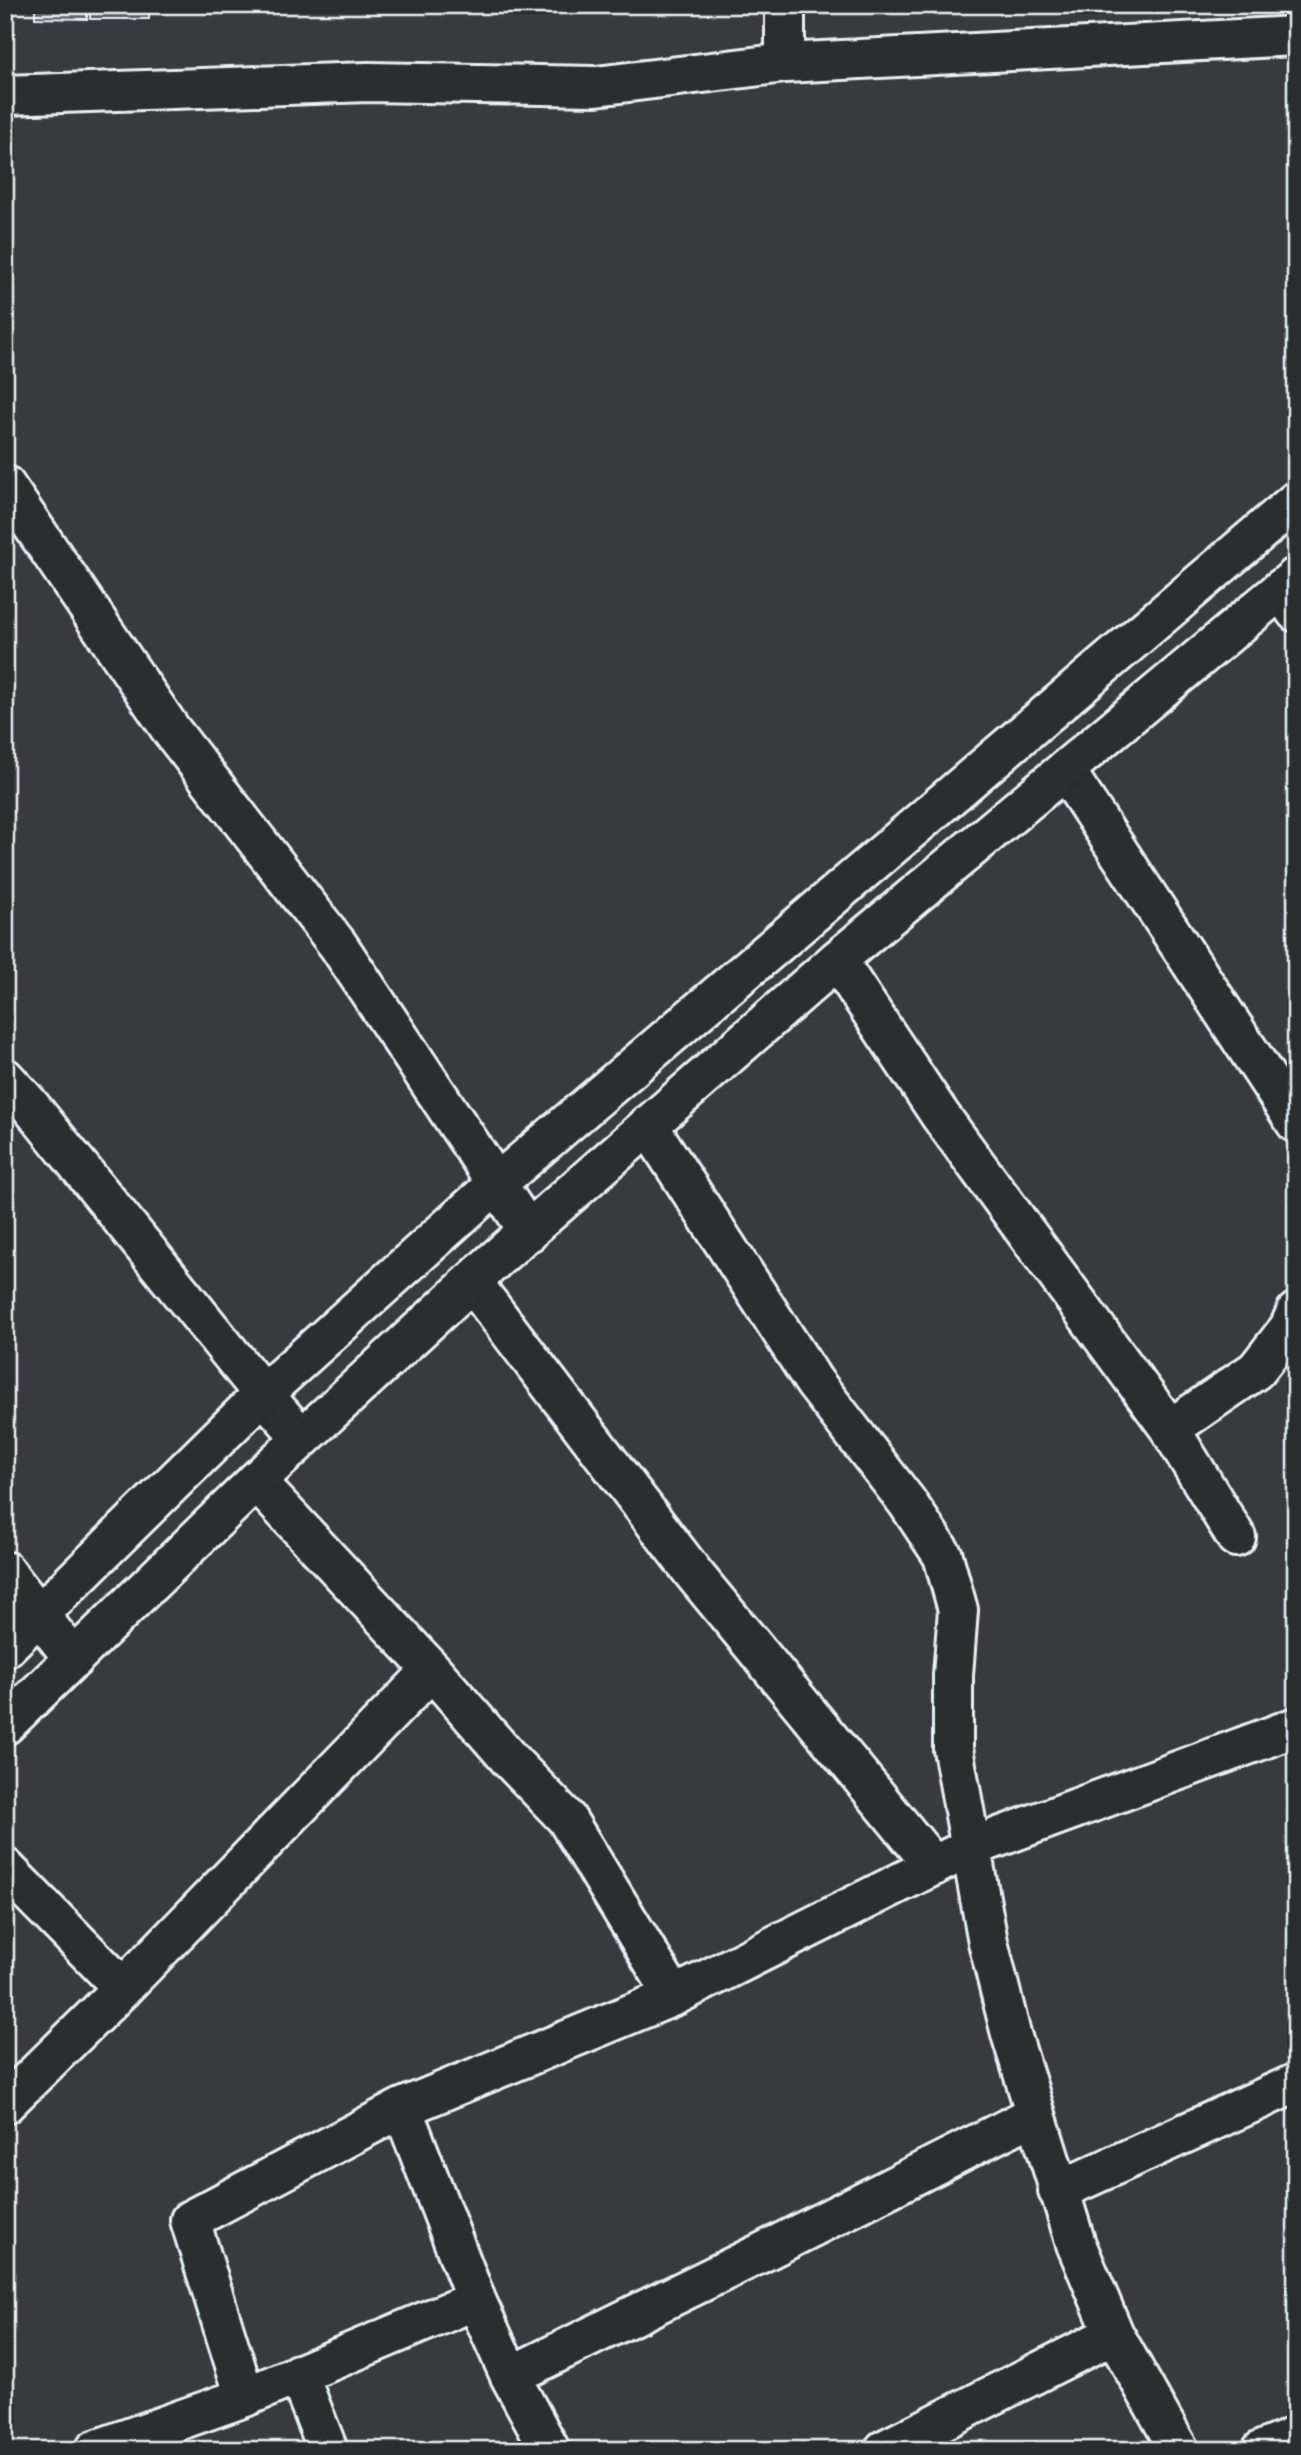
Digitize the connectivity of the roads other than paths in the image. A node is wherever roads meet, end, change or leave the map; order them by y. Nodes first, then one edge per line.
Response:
1 (785, 5) edge
2 (1296, 36) edge
3 (785, 63) junction
4 (5, 96) edge
5 (5, 485) edge
6 (1296, 501) edge
7 (1291, 593) edge
8 (1065, 770) junction
9 (837, 960) junction
10 (5, 1078) edge
11 (1296, 1124) edge
12 (648, 1125) junction
13 (496, 1184) junction
14 (529, 1232) junction
15 (472, 1282) junction
16 (1296, 1312) edge
17 (263, 1394) junction
18 (1170, 1429) junction
19 (302, 1438) junction
20 (256, 1481) junction
21 (1236, 1537) dead end
22 (5, 1572) edge
23 (38, 1614) junction
24 (5, 1648) edge
25 (74, 1659) junction
26 (432, 1670) junction
27 (5, 1725) edge
28 (1296, 1727) edge
29 (969, 1848) junction
30 (934, 1866) junction
31 (5, 1868) edge
32 (122, 1989) junction
33 (674, 1996) junction
34 (1296, 2083) edge
35 (5, 2104) edge
36 (402, 2108) junction
37 (1036, 2114) junction
38 (1058, 2191) junction
39 (476, 2300) junction
40 (1114, 2334) junction
41 (298, 2374) junction
42 (510, 2376) junction
43 (245, 2397) junction
44 (1296, 2436) edge
45 (94, 2450) edge
46 (328, 2450) edge
47 (550, 2450) edge
48 (884, 2450) edge
49 (1179, 2450) edge
50 (1262, 2450) edge

1 - 3 street
2 - 3 street
3 - 4 street
5 - 13 street
6 - 13 street
7 - 8 street
8 - 9 street
8 - 11 street
9 - 12 street
9 - 18 street
10 - 17 street
12 - 14 street
12 - 29 street
13 - 14 street
13 - 17 street
14 - 15 street
15 - 19 street
15 - 30 street
16 - 18 street
17 - 19 street
17 - 23 street
18 - 21 street
19 - 20 street
20 - 25 street
20 - 26 street
22 - 23 street
23 - 24 street
23 - 25 street
25 - 27 street
26 - 32 street
26 - 33 street
28 - 29 street
29 - 30 street
29 - 37 street
30 - 33 street
31 - 32 street
32 - 35 street
33 - 36 street
34 - 38 street
36 - 39 street
36 - 43 street
37 - 38 street
37 - 42 street
38 - 40 street
39 - 41 street
39 - 42 street
40 - 48 street
40 - 49 street
41 - 43 street
41 - 46 street
42 - 47 street
43 - 45 street
44 - 50 street

